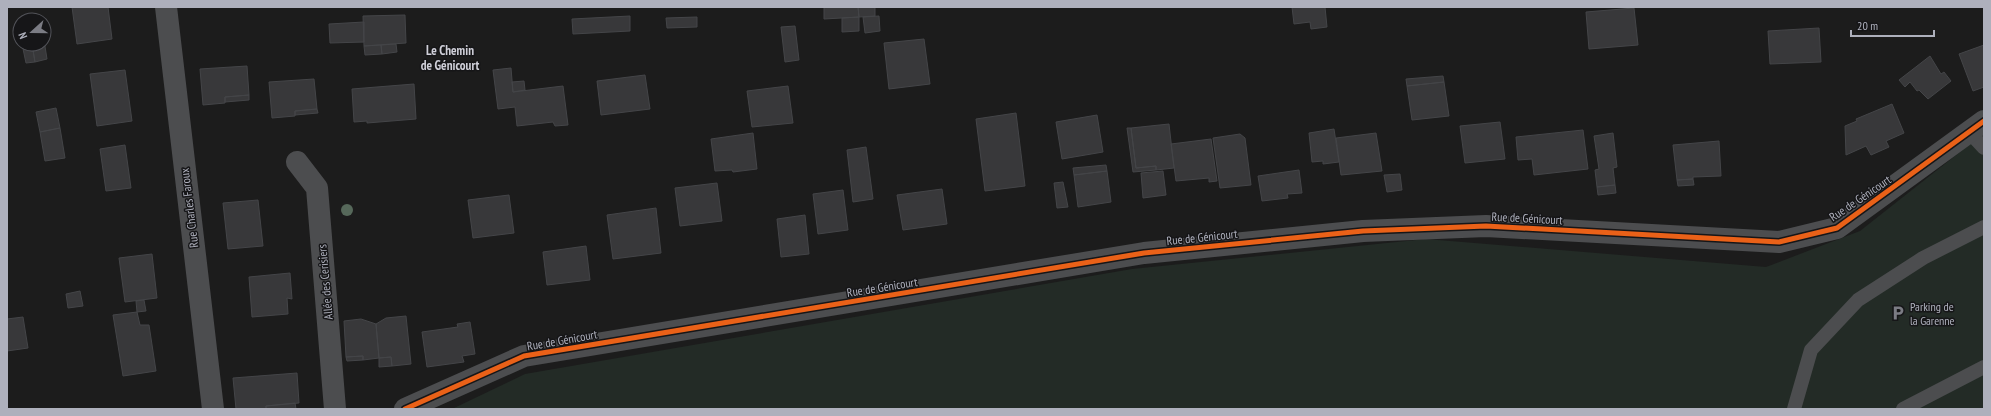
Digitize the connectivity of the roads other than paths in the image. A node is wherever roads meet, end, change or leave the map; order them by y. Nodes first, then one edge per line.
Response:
1 (166, 7) edge
2 (1980, 134) edge
3 (297, 162) dead end
4 (1984, 227) edge
5 (1984, 367) edge
6 (213, 409) edge
7 (335, 409) edge
8 (405, 409) edge
9 (1794, 409) edge
10 (1903, 409) edge

1 - 6 street, Rue Charles Faroux
2 - 8 street, Rue de Génicourt
3 - 7 street, Allée des Cerisiers
4 - 9 lane
5 - 10 lane

